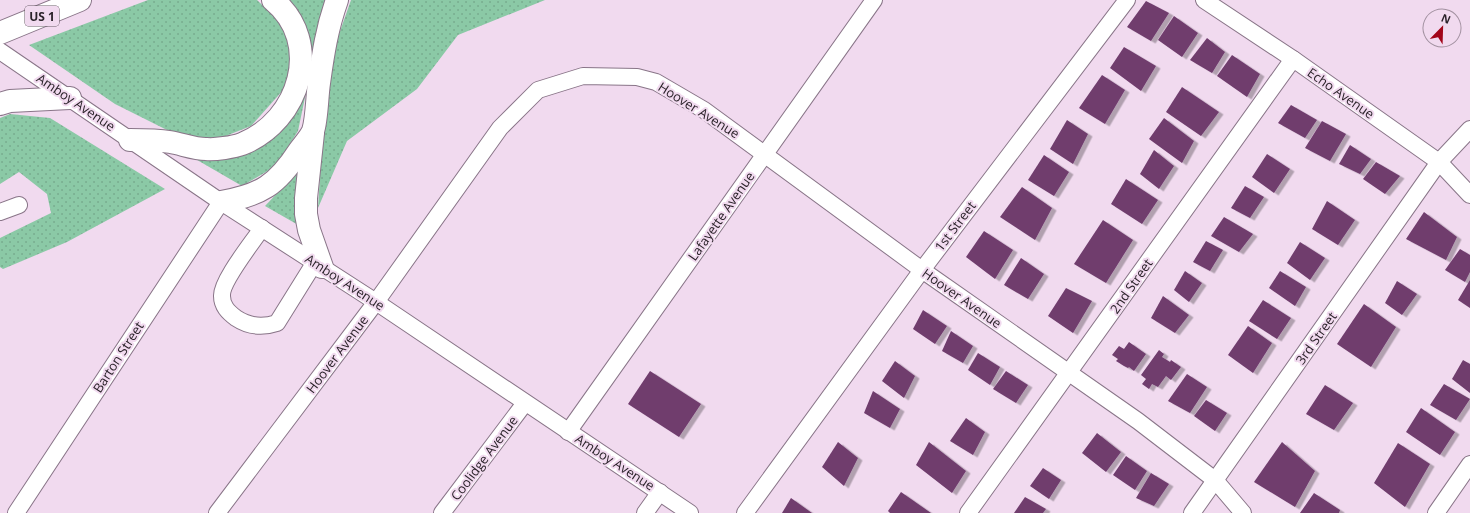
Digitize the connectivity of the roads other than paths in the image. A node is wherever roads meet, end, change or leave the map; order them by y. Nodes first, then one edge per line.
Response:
1 (80, 0) edge
2 (273, 0) edge
3 (337, 0) edge
4 (874, 0) edge
5 (1127, 0) edge
6 (1204, 0) edge
7 (1, 39) edge
8 (1293, 59) junction
9 (70, 98) junction
10 (0, 104) edge
11 (1470, 129) edge
12 (313, 132) junction
13 (130, 140) junction
14 (764, 153) junction
15 (1439, 162) junction
16 (1470, 195) edge
17 (221, 202) junction
18 (19, 206) dead end
19 (0, 212) edge
20 (262, 228) junction
21 (319, 265) junction
22 (922, 270) junction
23 (376, 302) junction
24 (1069, 374) junction
25 (525, 403) junction
26 (568, 432) junction
27 (1470, 464) edge
28 (1215, 480) junction
29 (660, 492) junction
30 (16, 513) edge
31 (217, 513) edge
32 (442, 513) edge
33 (645, 513) edge
34 (690, 513) edge
35 (745, 513) edge
36 (968, 513) edge
37 (1192, 513) edge
38 (1243, 513) edge
39 (1436, 513) edge

1 - 7 highway, US 1
2 - 13 highway
3 - 12 highway
4 - 14 street, Lafayette Avenue
5 - 22 street, 1st Street
6 - 8 street, Echo Avenue
7 - 9 street, Amboy Avenue
8 - 15 street, Echo Avenue
8 - 24 street, 2nd Street
9 - 10 highway
9 - 13 street, Amboy Avenue
11 - 15 street, 3rd Street
12 - 17 highway
12 - 21 highway
13 - 17 street, Amboy Avenue
14 - 22 street, Hoover Avenue
14 - 23 street, Hoover Avenue
14 - 26 street, Lafayette Avenue
15 - 16 street, Echo Avenue
15 - 28 street, 3rd Street
17 - 20 street, Amboy Avenue
17 - 30 street, Barton Street
18 - 19 street
20 - 21 street, Amboy Avenue
20 - 21 street
21 - 23 street, Amboy Avenue
22 - 24 street, Hoover Avenue
22 - 35 street, 1st Street
23 - 25 street, Amboy Avenue
23 - 31 street, Hoover Avenue
24 - 28 street, Hoover Avenue
24 - 36 street, 2nd Street
25 - 26 street, Amboy Avenue
25 - 32 street, Coolidge Avenue
26 - 29 street, Amboy Avenue
27 - 39 street
28 - 37 street, 3rd Street
28 - 38 street, Hoover Avenue
29 - 33 street
29 - 34 street, Amboy Avenue

